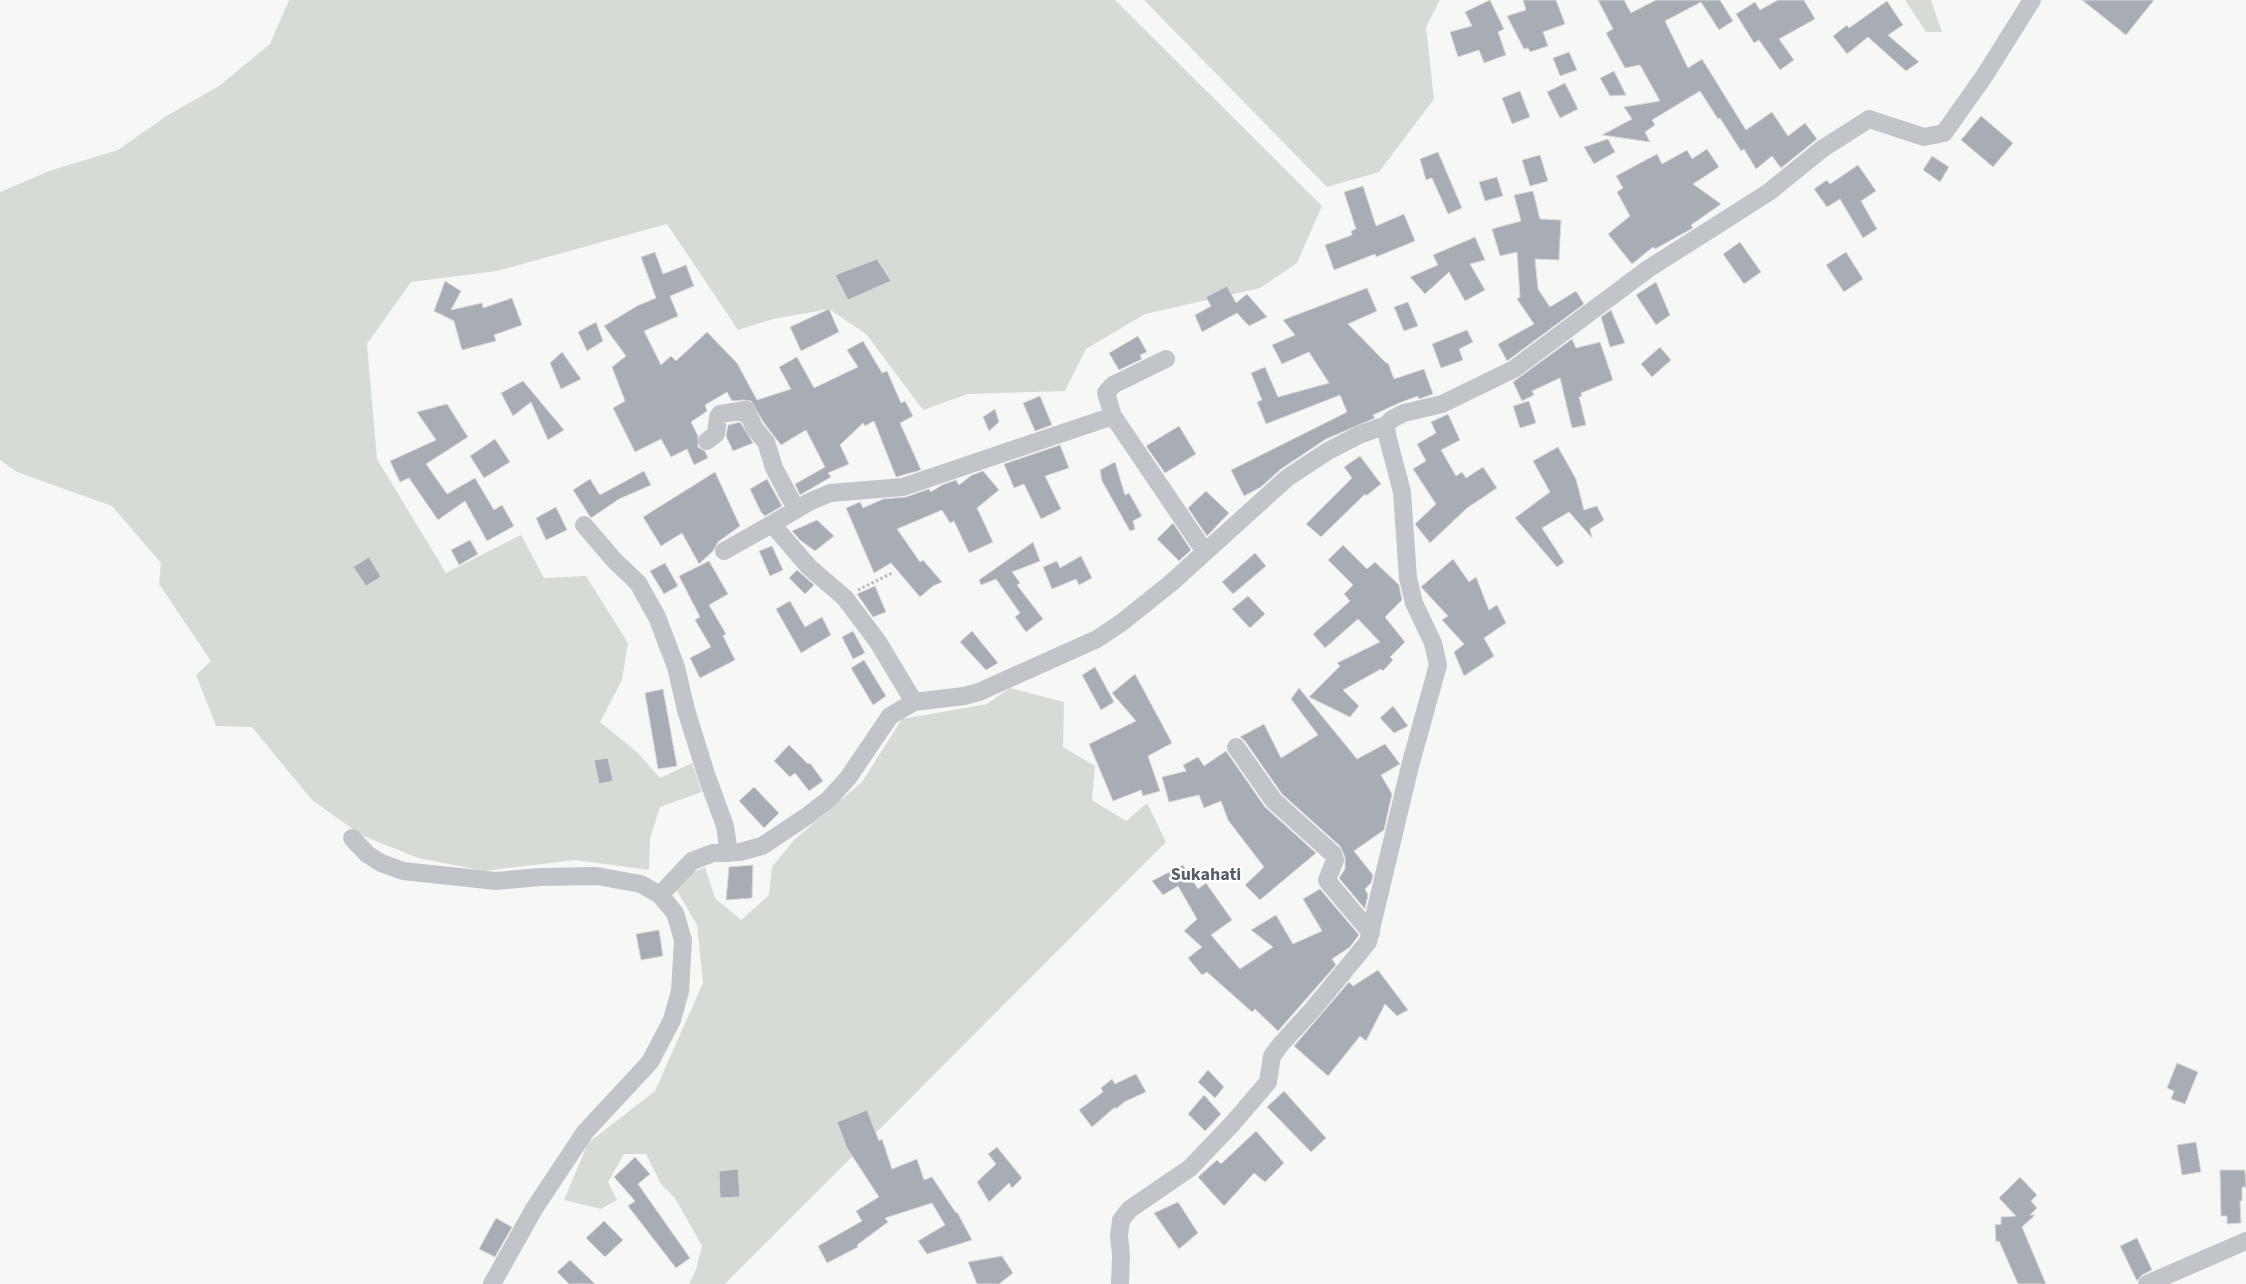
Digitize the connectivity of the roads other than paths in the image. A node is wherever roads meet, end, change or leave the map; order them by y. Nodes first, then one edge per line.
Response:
1 (2032, 0) edge
2 (1166, 359) dead end
3 (1113, 416) junction
4 (1386, 425) junction
5 (706, 441) dead end
6 (796, 509) junction
7 (772, 524) junction
8 (584, 525) dead end
9 (724, 551) dead end
10 (1206, 552) junction
11 (914, 702) junction
12 (1236, 746) dead end
13 (352, 838) dead end
14 (729, 853) junction
15 (660, 896) junction
16 (1371, 932) junction
17 (2246, 1240) edge
18 (492, 1284) edge
19 (1120, 1284) edge
20 (2146, 1284) edge

1 - 4 street
2 - 3 street
3 - 6 street
3 - 10 street
4 - 10 street
4 - 16 street
5 - 6 street
6 - 7 street
7 - 9 street
7 - 11 street
8 - 14 street
10 - 11 street
11 - 14 street
12 - 16 street
13 - 15 street
14 - 15 street
15 - 18 street
16 - 19 street
17 - 20 street

